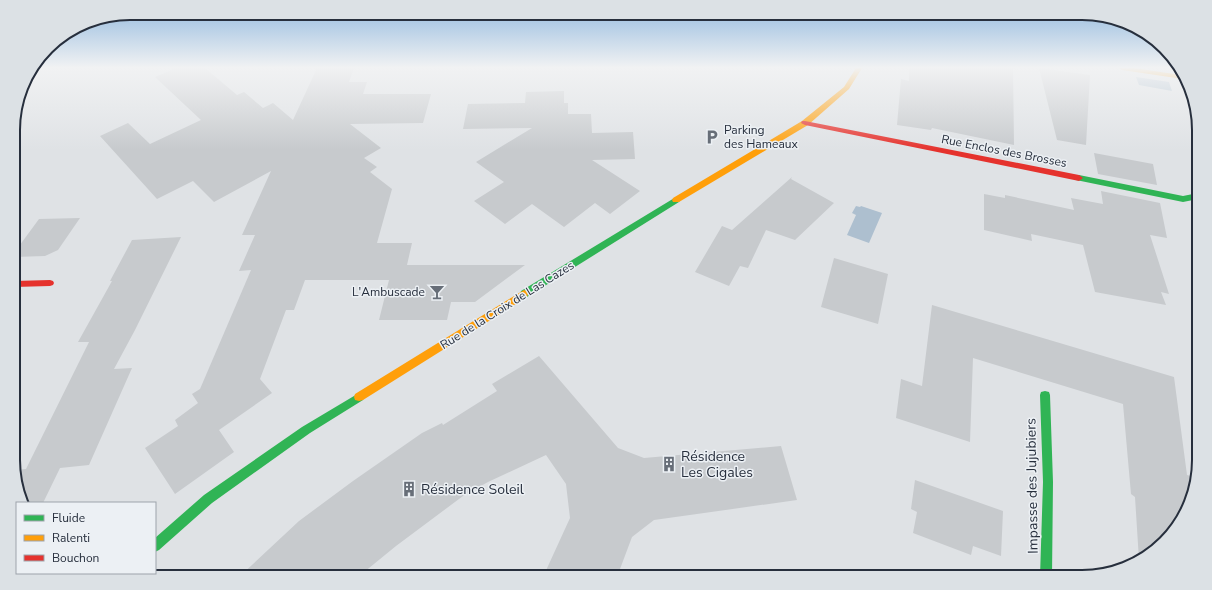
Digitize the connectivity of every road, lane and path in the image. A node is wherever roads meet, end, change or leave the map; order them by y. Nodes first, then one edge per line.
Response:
1 (838, 96) edge
2 (805, 123) junction
3 (1192, 197) edge
4 (50, 283) dead end
5 (20, 284) edge
6 (1044, 395) dead end
7 (156, 545) edge
8 (1046, 570) edge

1 - 2 street, Rue de la Croix de Las Cazes
2 - 3 street, Rue Enclos des Brosses
2 - 7 street, Rue de la Croix de Las Cazes
4 - 5 street
6 - 8 street, Impasse des Jujubiers

